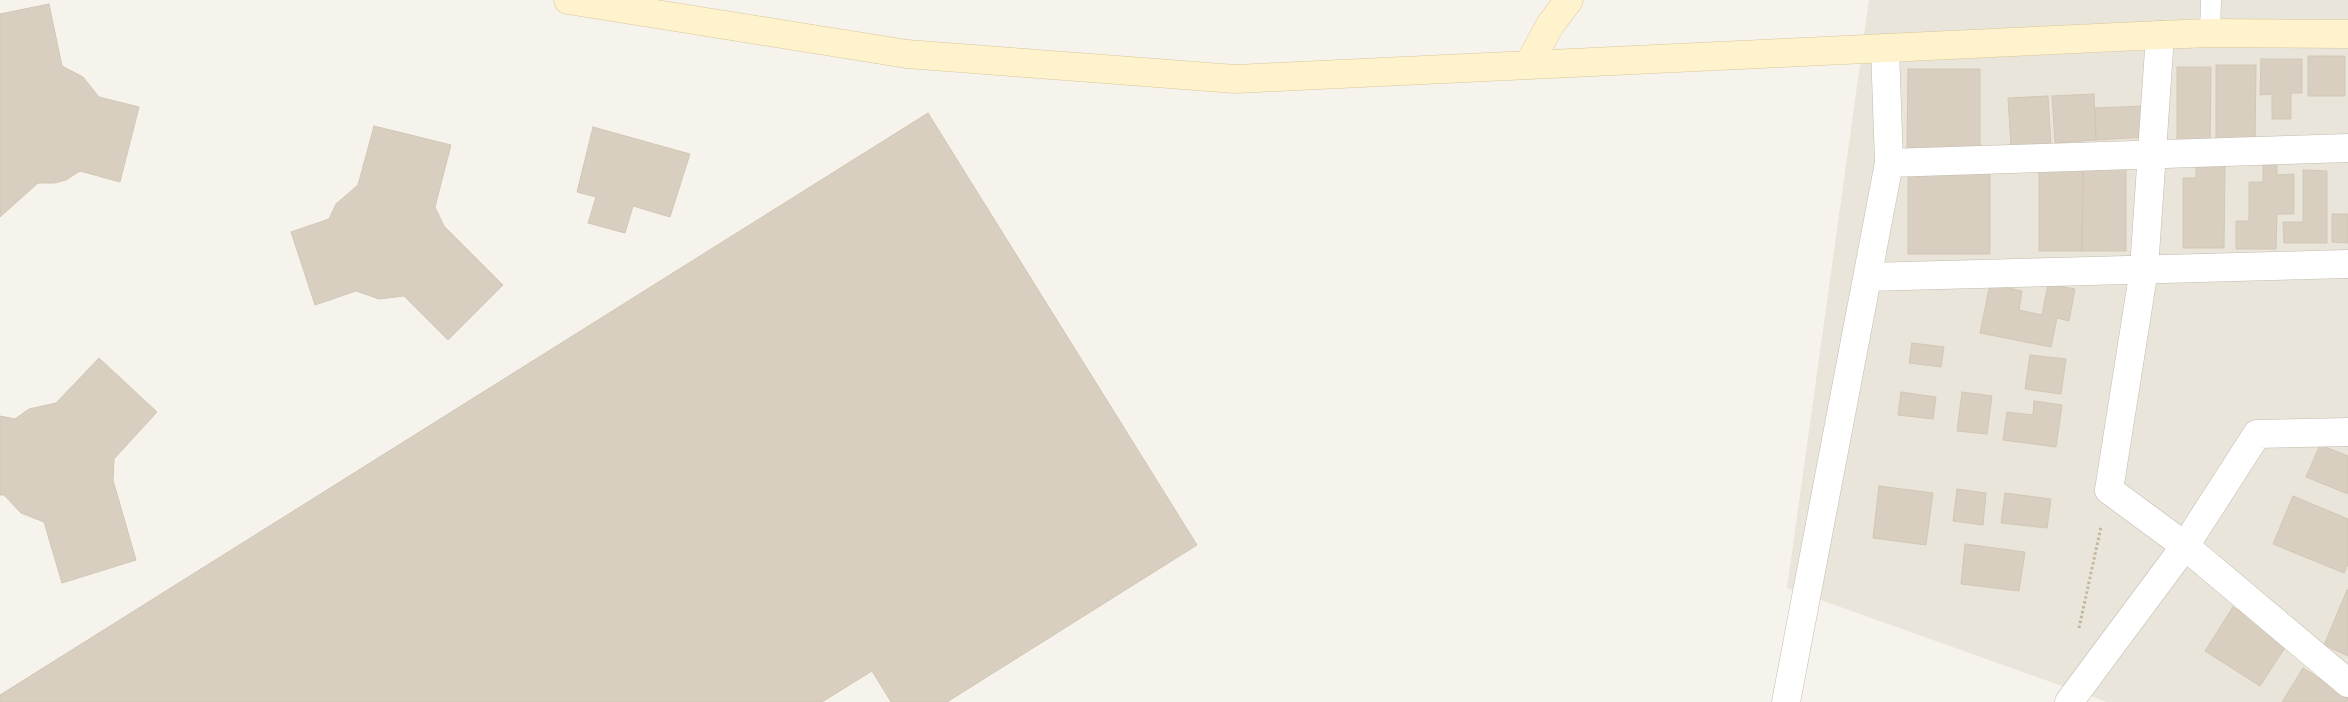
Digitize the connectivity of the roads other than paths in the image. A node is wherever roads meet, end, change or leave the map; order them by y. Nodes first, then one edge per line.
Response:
1 (568, 0) edge
2 (1569, 0) edge
3 (2210, 0) edge
4 (2210, 33) junction
5 (2348, 34) edge
6 (2160, 35) junction
7 (1885, 48) junction
8 (1529, 64) junction
9 (2348, 148) edge
10 (2152, 156) junction
11 (1888, 163) junction
12 (2348, 264) edge
13 (2144, 269) junction
14 (1868, 277) junction
15 (2348, 432) edge
16 (2185, 546) junction
17 (2348, 683) edge
18 (1786, 702) edge
19 (2069, 702) edge

1 - 8 street
2 - 8 street
3 - 4 lane
4 - 5 street
4 - 6 street
6 - 7 street
6 - 10 street
7 - 8 street
7 - 11 street
9 - 10 street
10 - 11 street
10 - 13 street
11 - 14 street
12 - 13 street
13 - 14 street
13 - 16 street
14 - 18 street
15 - 16 street
16 - 17 street
16 - 19 street

